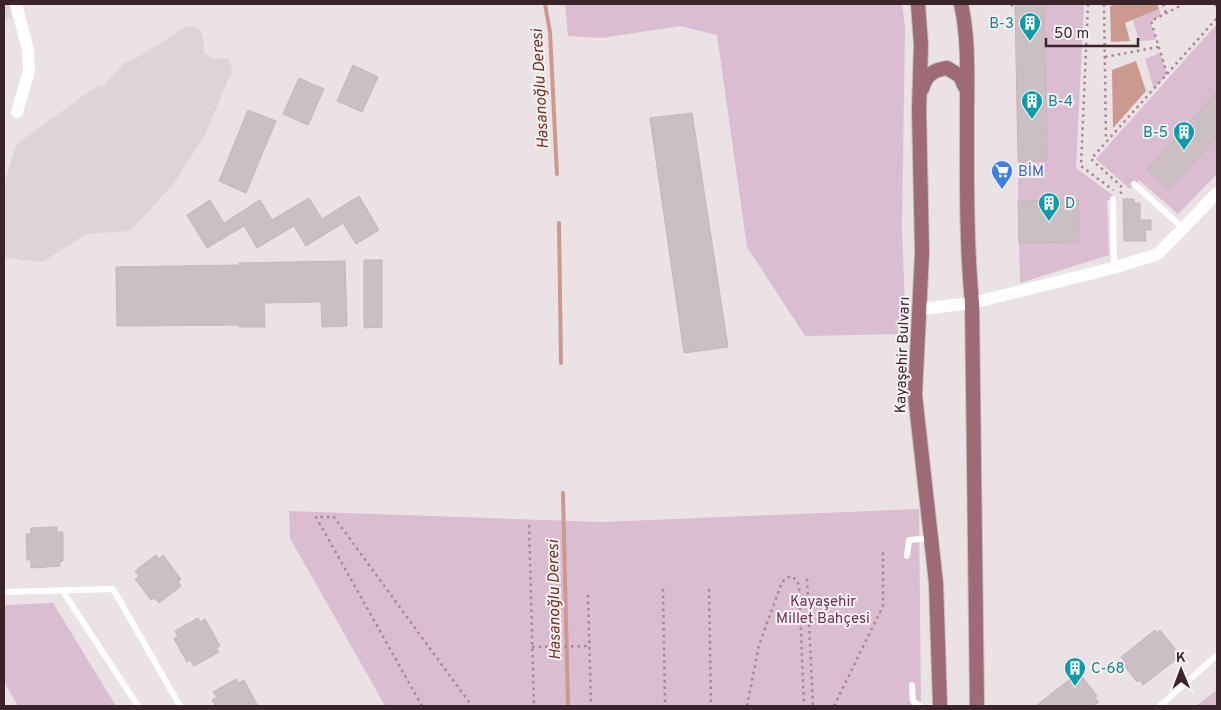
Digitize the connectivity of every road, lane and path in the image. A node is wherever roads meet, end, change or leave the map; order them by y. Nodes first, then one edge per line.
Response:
1 (16, 4) edge
2 (918, 4) edge
3 (961, 4) edge
4 (1088, 4) edge
5 (1104, 4) edge
6 (1163, 4) edge
7 (1184, 4) edge
8 (1166, 14) junction
9 (1217, 18) edge
10 (1158, 47) junction
11 (1105, 56) junction
12 (1167, 74) junction
13 (967, 90) junction
14 (919, 109) junction
15 (17, 112) dead end
16 (1106, 142) junction
17 (1134, 184) dead end
18 (1217, 193) edge
19 (1113, 199) dead end
20 (1183, 228) junction
21 (1114, 268) junction
22 (972, 304) junction
23 (920, 309) junction
24 (529, 525) dead end
25 (931, 538) junction
26 (883, 552) dead end
27 (907, 556) dead end
28 (807, 579) dead end
29 (663, 589) dead end
30 (709, 589) dead end
31 (62, 590) junction
32 (4, 592) edge
33 (588, 595) dead end
34 (590, 646) junction
35 (532, 647) junction
36 (1217, 656) edge
37 (912, 685) dead end
38 (138, 706) edge
39 (180, 706) edge
40 (422, 706) edge
41 (472, 706) edge
42 (534, 706) edge
43 (591, 706) edge
44 (666, 706) edge
45 (711, 706) edge
46 (747, 706) edge
47 (804, 706) edge
48 (813, 706) edge
49 (834, 706) edge
50 (920, 706) edge
51 (940, 706) edge
52 (976, 706) edge
53 (1160, 706) edge

1 - 15 street
2 - 14 main road, Kayaşehir Bulvarı
3 - 13 main road
4 - 16 path
5 - 11 path
6 - 8 path
7 - 8 path
8 - 10 path
9 - 12 path
10 - 11 path
10 - 12 path
11 - 16 path
12 - 16 path
13 - 14 main road
13 - 22 main road
14 - 23 main road, Kayaşehir Bulvarı
17 - 20 lane
18 - 20 street
19 - 21 lane
20 - 21 street
21 - 22 street
22 - 23 street
22 - 52 main road
23 - 25 main road, Kayaşehir Bulvarı
24 - 35 path
25 - 27 lane
25 - 51 main road, Kayaşehir Bulvarı
26 - 49 path
28 - 48 path
29 - 44 path
30 - 45 path
31 - 32 lane
31 - 38 lane
31 - 39 lane
33 - 34 path
34 - 35 path
34 - 43 path
35 - 42 path
36 - 53 lane
37 - 50 lane
40 - 41 path
46 - 47 path

